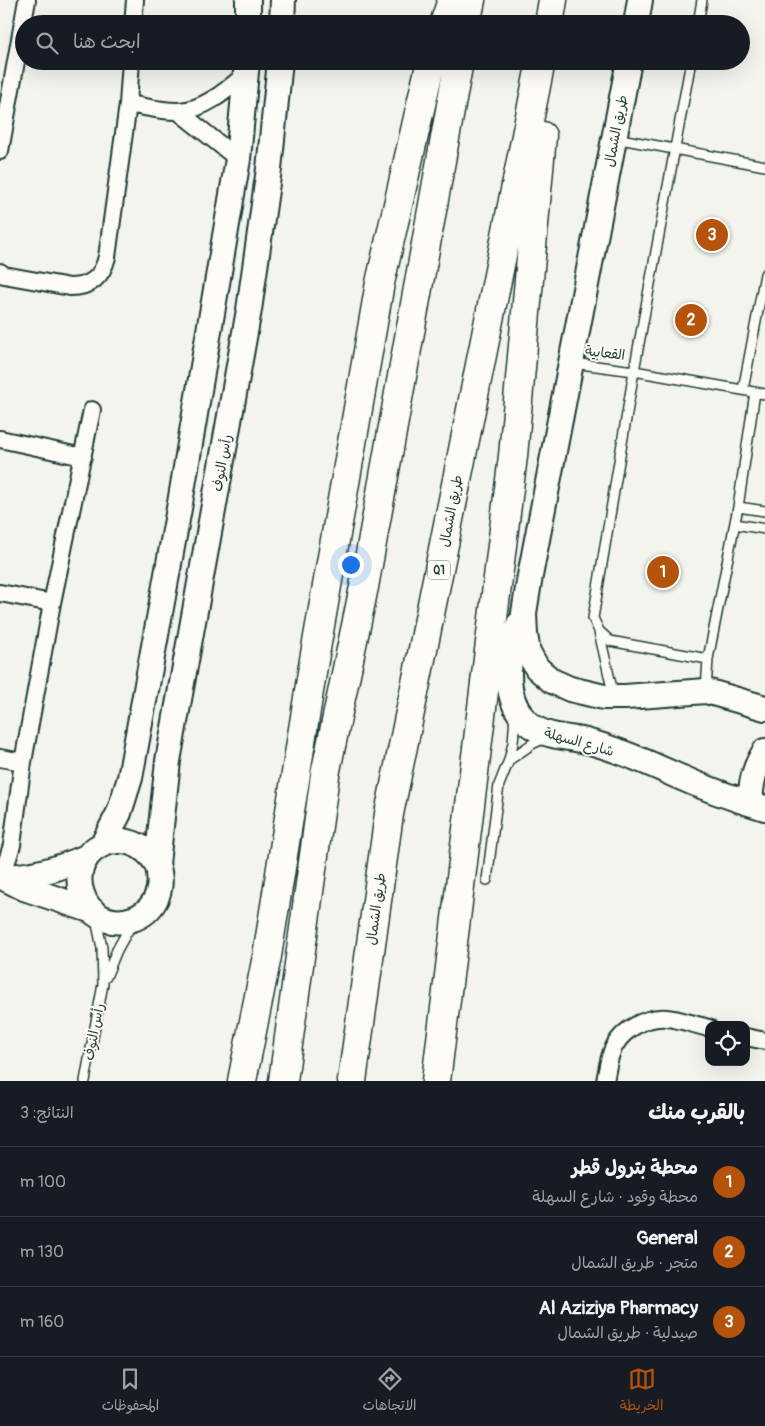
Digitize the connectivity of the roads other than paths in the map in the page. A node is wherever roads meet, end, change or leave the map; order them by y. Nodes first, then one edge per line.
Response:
1 (28, 0) edge
2 (135, 0) edge
3 (248, 0) edge
4 (283, 0) edge
5 (452, 0) edge
6 (471, 0) edge
7 (554, 0) edge
8 (640, 0) edge
9 (702, 0) edge
10 (25, 15) edge
11 (134, 15) edge
12 (248, 15) edge
13 (282, 15) edge
14 (447, 15) edge
15 (468, 15) edge
16 (552, 15) edge
17 (638, 15) edge
18 (700, 15) edge
19 (15, 70) edge
20 (130, 70) edge
21 (244, 70) edge
22 (247, 70) edge
23 (279, 70) edge
24 (429, 70) edge
25 (458, 70) edge
26 (539, 70) edge
27 (547, 70) edge
28 (627, 70) edge
29 (689, 70) edge
30 (128, 104) junction
31 (178, 111) junction
32 (615, 138) junction
33 (675, 150) junction
34 (0, 151) edge
35 (238, 159) junction
36 (765, 166) edge
37 (0, 272) edge
38 (765, 274) edge
39 (572, 363) junction
40 (634, 371) junction
41 (744, 390) junction
42 (755, 392) junction
43 (765, 394) edge
44 (92, 410) dead end
45 (0, 439) edge
46 (83, 456) junction
47 (738, 507) junction
48 (765, 511) edge
49 (734, 524) junction
50 (765, 529) edge
51 (0, 594) edge
52 (52, 603) junction
53 (524, 613) junction
54 (599, 631) junction
55 (708, 659) junction
56 (706, 691) junction
57 (614, 697) junction
58 (515, 707) junction
59 (765, 708) edge
60 (550, 736) junction
61 (765, 751) edge
62 (0, 758) edge
63 (509, 760) junction
64 (23, 762) junction
65 (757, 805) edge
66 (95, 851) junction
67 (157, 864) junction
68 (1, 877) edge
69 (487, 880) dead end
70 (94, 912) junction
71 (134, 919) junction
72 (103, 984) junction
73 (705, 1027) edge
74 (750, 1038) edge
75 (765, 1042) edge
76 (85, 1081) edge
77 (242, 1081) edge
78 (283, 1081) edge
79 (352, 1081) edge
80 (436, 1081) edge
81 (606, 1081) edge

1 - 10 street
2 - 11 street
3 - 12 street
4 - 13 street
5 - 14 highway
6 - 15 highway
7 - 16 highway
8 - 17 street
9 - 18 lane
19 - 34 street
20 - 30 street
21 - 31 street
22 - 35 street
23 - 67 street, رأس النوف
24 - 77 highway
25 - 78 highway
26 - 79 highway, طريق الشمال / Q1
27 - 80 highway
28 - 32 street, طريق الشمال
29 - 33 lane
30 - 31 street
30 - 37 street
31 - 35 street
32 - 33 lane
32 - 39 street, طريق الشمال
33 - 36 lane
33 - 40 lane
35 - 66 street
38 - 41 lane
39 - 40 lane, القعابية
39 - 53 street, طريق الشمال
40 - 41 lane, القعابية
40 - 54 lane
41 - 42 lane, القعابية
42 - 43 lane, القعابية
42 - 47 lane
44 - 46 street
45 - 46 street
46 - 52 street
47 - 48 lane
47 - 49 lane
49 - 50 lane
49 - 55 lane
51 - 52 street
52 - 64 street
53 - 57 street
53 - 58 street, شارع السهلة
54 - 55 lane
54 - 57 lane
55 - 56 lane
56 - 57 street
56 - 59 street
58 - 60 street, شارع السهلة
58 - 63 lane
60 - 63 lane
60 - 65 street, شارع السهلة
61 - 65 street
62 - 64 street
63 - 69 lane
64 - 68 street
66 - 67 street
66 - 68 street
66 - 70 street
67 - 71 street
68 - 70 street
70 - 71 street
70 - 72 lane, رأس النوف
71 - 72 lane, رأس النوف
72 - 76 lane, رأس النوف
73 - 81 street
74 - 75 street

